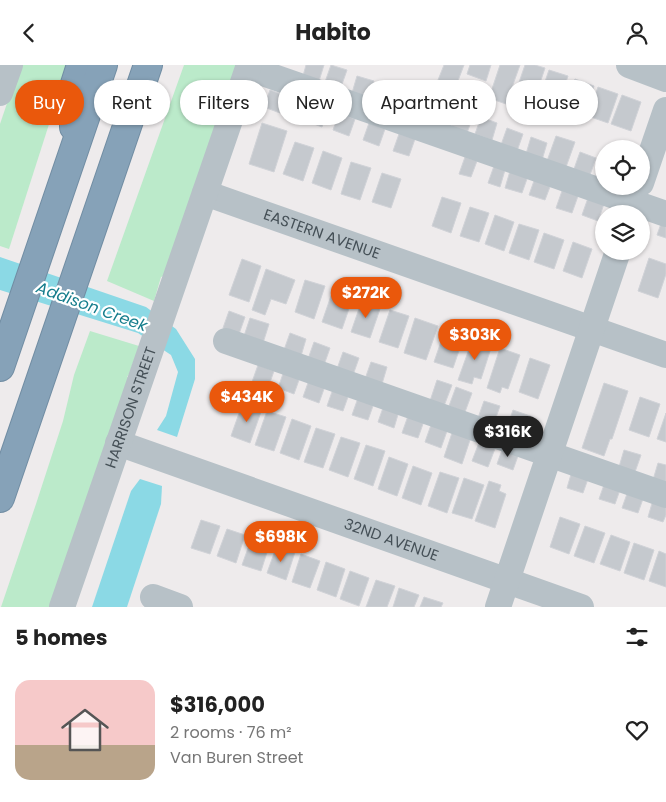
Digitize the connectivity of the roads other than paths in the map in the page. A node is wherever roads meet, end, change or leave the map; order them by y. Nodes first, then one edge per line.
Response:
1 (10, 65) edge
2 (81, 65) edge
3 (103, 65) edge
4 (148, 65) edge
5 (629, 65) edge
6 (248, 67) edge
7 (666, 79) edge
8 (0, 93) edge
9 (666, 110) edge
10 (75, 147) junction
11 (205, 193) junction
12 (636, 196) edge
13 (666, 214) edge
14 (615, 260) edge
15 (591, 328) junction
16 (226, 341) dead end
17 (666, 355) edge
18 (0, 367) edge
19 (118, 443) junction
20 (549, 455) junction
21 (666, 495) edge
22 (0, 498) edge
23 (507, 581) junction
24 (152, 597) dead end
25 (62, 607) edge
26 (180, 607) edge
27 (498, 607) edge
28 (581, 607) edge

1 - 8 street
2 - 10 highway
3 - 10 highway
4 - 22 highway
5 - 7 street
6 - 11 street, HARRISON STREET
6 - 12 street
9 - 12 street
10 - 18 highway
11 - 15 street, EASTERN AVENUE
11 - 19 street, HARRISON STREET
12 - 13 street
14 - 15 street
15 - 17 street, EASTERN AVENUE
15 - 20 street
16 - 20 street
19 - 23 street, 32ND AVENUE
19 - 25 street, HARRISON STREET
20 - 21 street
20 - 23 street
23 - 27 street
23 - 28 street, 32ND AVENUE
24 - 26 street

